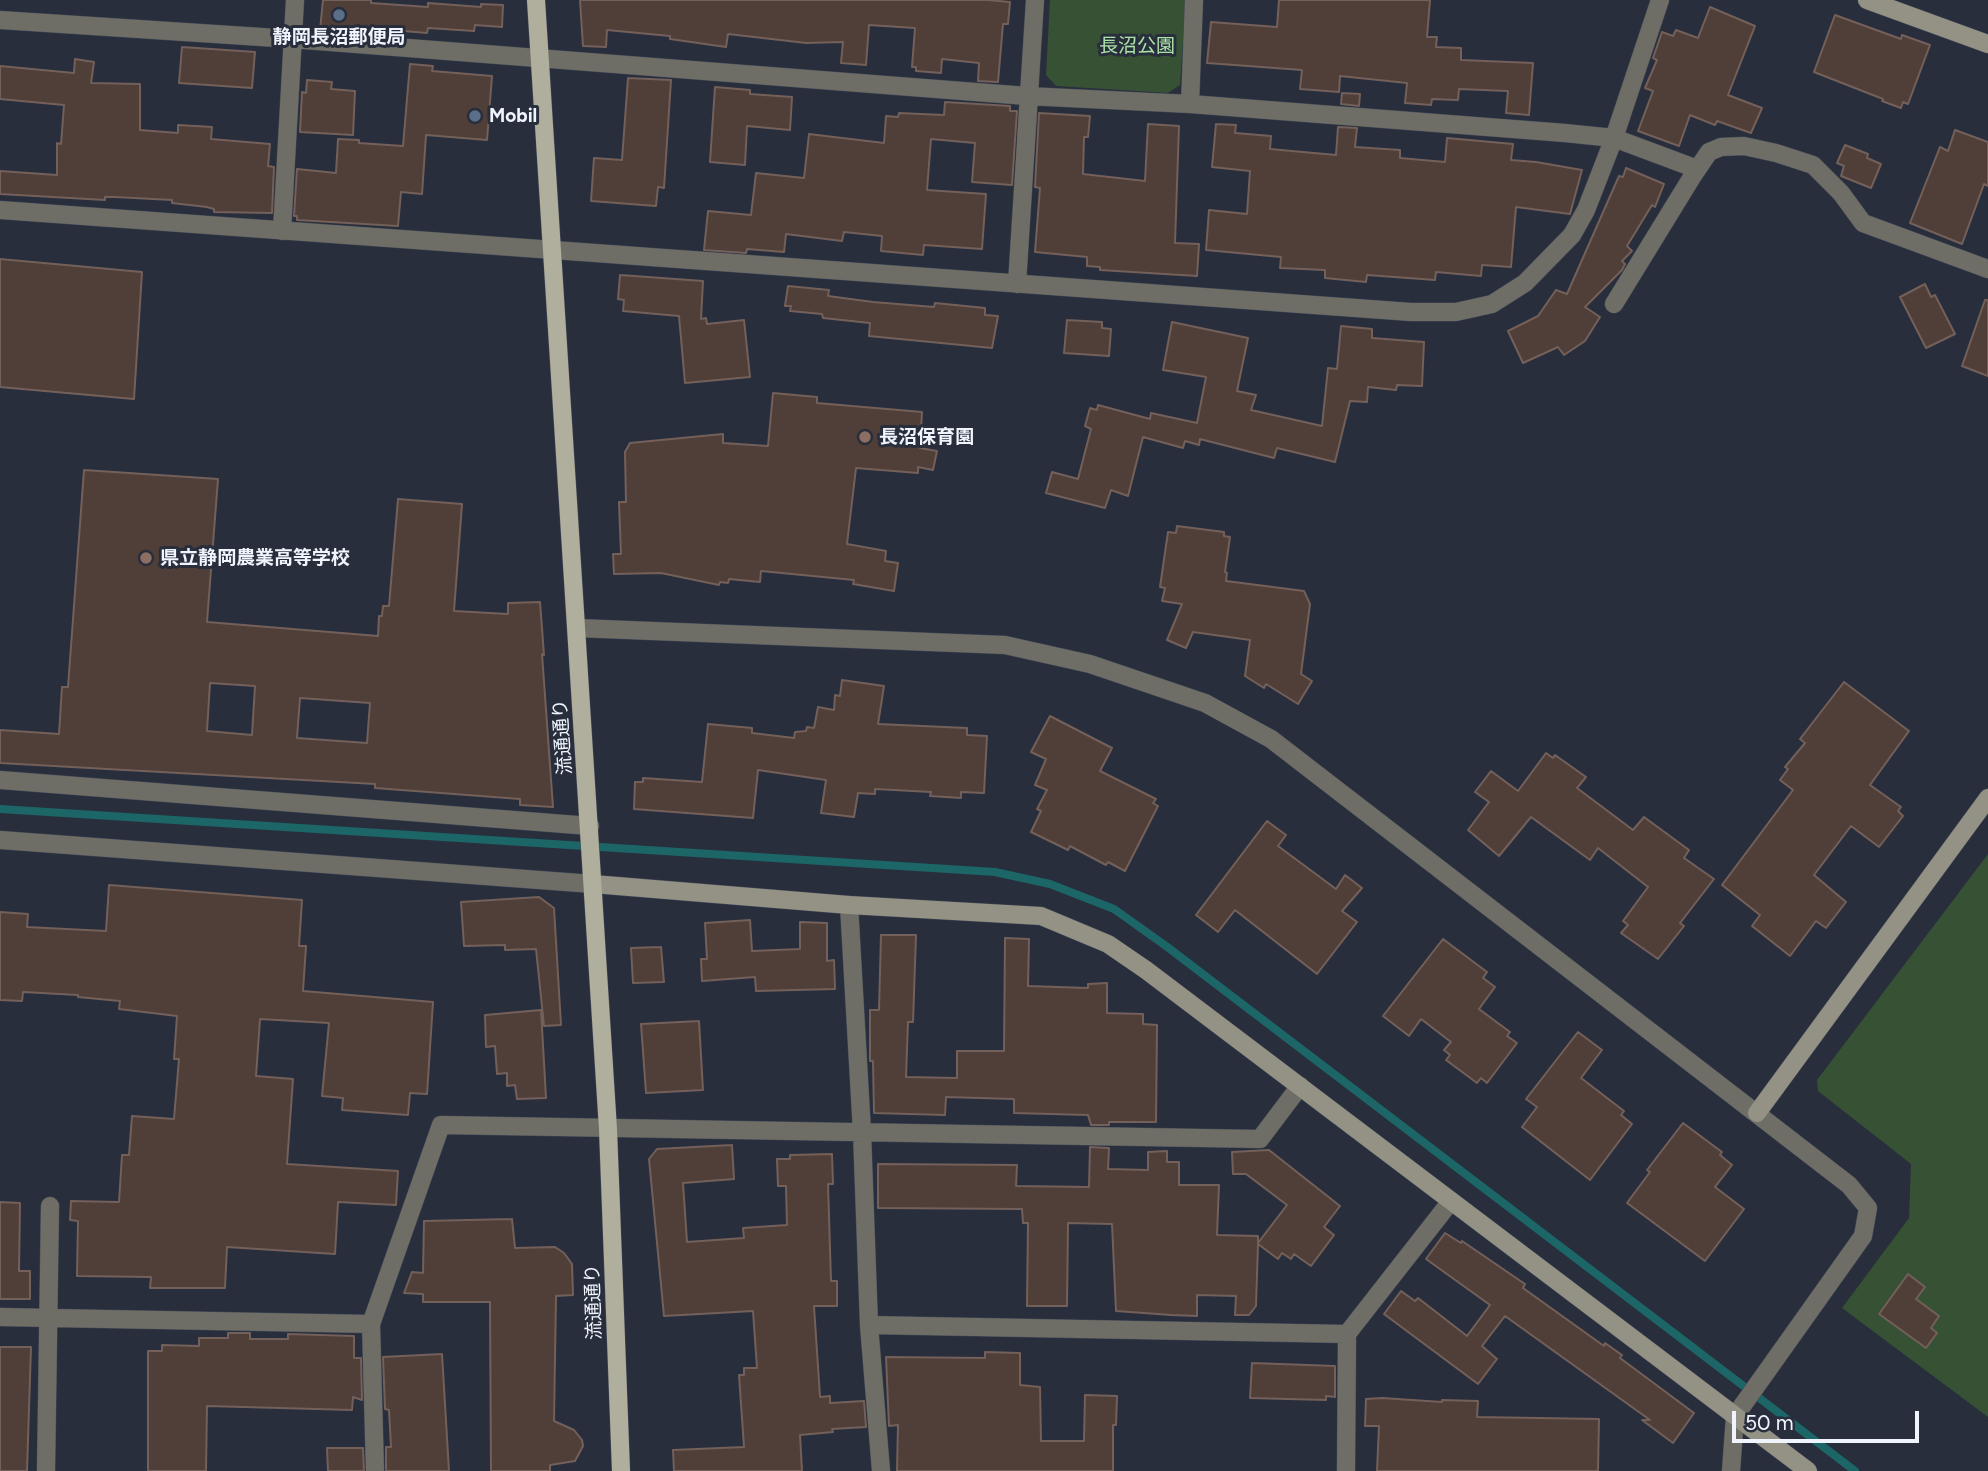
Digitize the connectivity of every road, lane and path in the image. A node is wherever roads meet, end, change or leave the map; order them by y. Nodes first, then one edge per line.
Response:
1 (295, 0) edge
2 (536, 0) edge
3 (1035, 0) edge
4 (1194, 0) edge
5 (1660, 0) edge
6 (1867, 0) edge
7 (0, 20) edge
8 (292, 39) junction
9 (1988, 44) edge
10 (539, 58) junction
11 (1027, 96) junction
12 (1190, 104) junction
13 (1614, 138) junction
14 (1697, 169) junction
15 (0, 211) edge
16 (282, 231) junction
17 (554, 252) junction
18 (1988, 269) edge
19 (1017, 284) junction
20 (1614, 304) dead end
21 (577, 628) junction
22 (0, 780) edge
23 (1988, 798) edge
24 (590, 826) junction
25 (0, 840) edge
26 (592, 877) junction
27 (849, 905) junction
28 (1300, 1086) junction
29 (1757, 1113) junction
30 (608, 1129) junction
31 (862, 1132) junction
32 (1451, 1201) junction
33 (50, 1206) dead end
34 (0, 1317) edge
35 (49, 1317) junction
36 (371, 1324) junction
37 (869, 1325) junction
38 (1347, 1334) junction
39 (1739, 1410) junction
40 (47, 1471) edge
41 (375, 1471) edge
42 (621, 1471) edge
43 (881, 1471) edge
44 (1346, 1471) edge
45 (1731, 1471) edge
46 (1808, 1471) edge

1 - 8 street
2 - 10 main road, 流通通り
3 - 11 street
4 - 12 street
5 - 13 street
6 - 9 street
7 - 8 street
8 - 10 street
8 - 16 street
10 - 11 street
10 - 17 main road, 流通通り
11 - 12 street
11 - 19 street
12 - 13 street
13 - 14 street
13 - 19 street
14 - 18 street
14 - 20 street
15 - 16 street
16 - 17 street
17 - 19 street
17 - 21 main road, 流通通り
21 - 24 main road, 流通通り
21 - 29 street
22 - 24 street
23 - 29 street
24 - 26 main road, 流通通り
25 - 26 street
26 - 27 street
26 - 30 main road, 流通通り
27 - 28 street
27 - 31 street
28 - 31 street
28 - 32 street
29 - 39 street
30 - 31 street
30 - 36 street
30 - 42 main road, 流通通り
31 - 37 street
32 - 38 street
32 - 39 street
33 - 35 street
34 - 35 street
35 - 36 street
35 - 40 street
36 - 41 street
37 - 38 street
37 - 43 street
38 - 44 street
39 - 45 street
39 - 46 street

